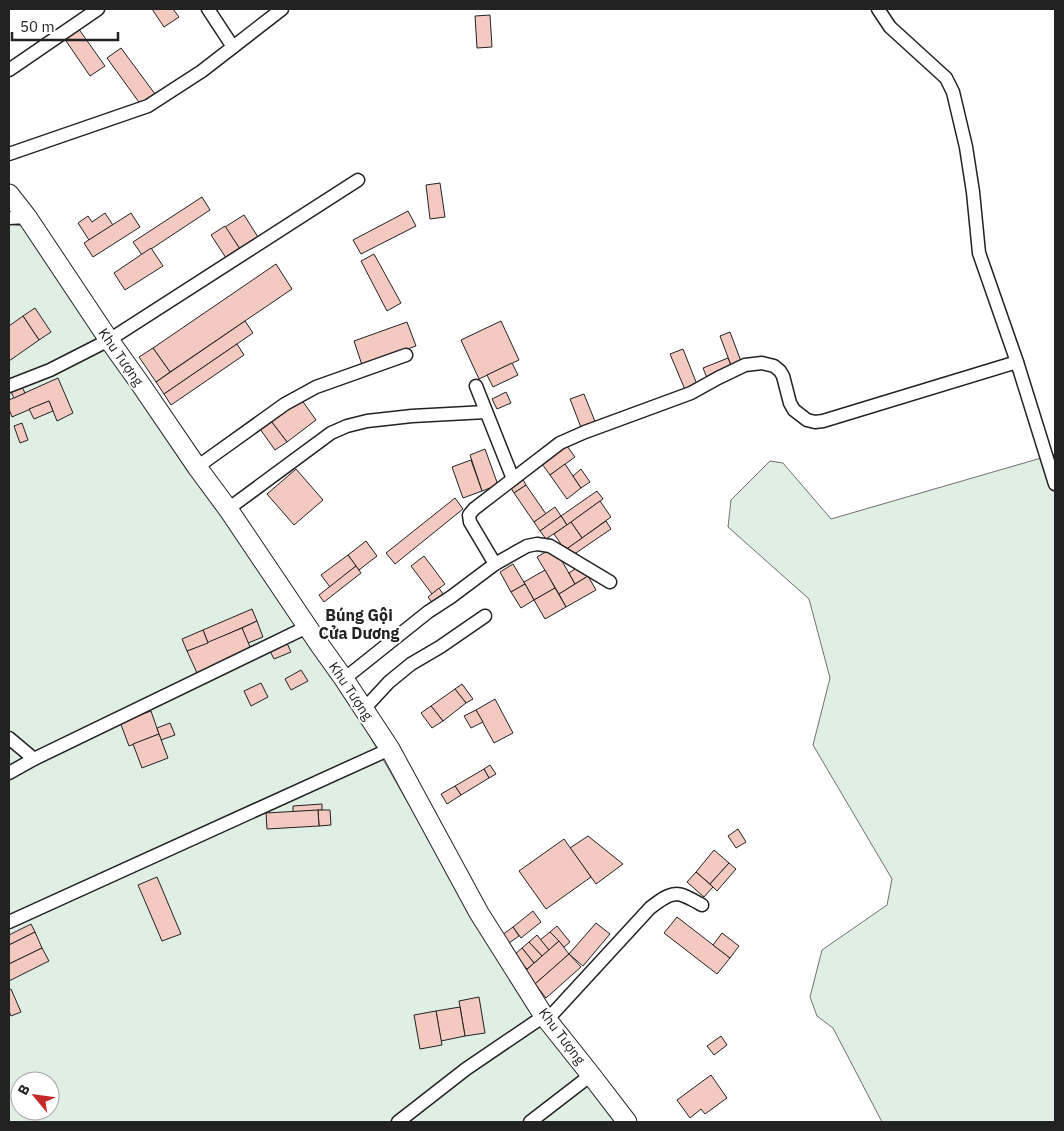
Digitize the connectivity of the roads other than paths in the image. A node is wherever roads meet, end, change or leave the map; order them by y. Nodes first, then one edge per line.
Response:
1 (98, 9) edge
2 (208, 9) edge
3 (282, 9) edge
4 (878, 9) edge
5 (233, 47) junction
6 (9, 70) edge
7 (9, 154) edge
8 (358, 180) dead end
9 (9, 194) edge
10 (18, 218) edge
11 (109, 340) junction
12 (406, 356) dead end
13 (1018, 362) junction
14 (9, 386) edge
15 (476, 386) dead end
16 (486, 412) junction
17 (197, 467) junction
18 (513, 479) junction
19 (1055, 484) edge
20 (228, 509) junction
21 (496, 564) junction
22 (610, 582) dead end
23 (485, 616) dead end
24 (307, 627) junction
25 (344, 679) junction
26 (364, 709) junction
27 (9, 738) edge
28 (390, 749) junction
29 (34, 759) junction
30 (9, 773) edge
31 (702, 905) dead end
32 (9, 922) edge
33 (546, 1018) junction
34 (591, 1075) junction
35 (398, 1122) edge
36 (530, 1122) edge
37 (627, 1122) edge

1 - 6 street
2 - 5 street
3 - 5 street
4 - 13 street
5 - 7 street
8 - 11 street
9 - 10 street, Khu Tượng
10 - 11 street, Khu Tượng
11 - 14 street
11 - 17 street, Khu Tượng
12 - 17 street
13 - 18 street
13 - 19 street
15 - 16 street
16 - 18 street
16 - 20 street
17 - 20 street, Khu Tượng
18 - 21 street
20 - 24 street, Khu Tượng
21 - 22 street
21 - 25 street
23 - 26 street
24 - 25 street, Khu Tượng
24 - 29 street
25 - 26 street, Khu Tượng
26 - 28 street, Khu Tượng
27 - 29 street
28 - 32 street
28 - 33 street, Khu Tượng
29 - 30 street
31 - 33 street
33 - 34 street, Khu Tượng
33 - 35 street
34 - 36 street
34 - 37 street, Khu Tượng

